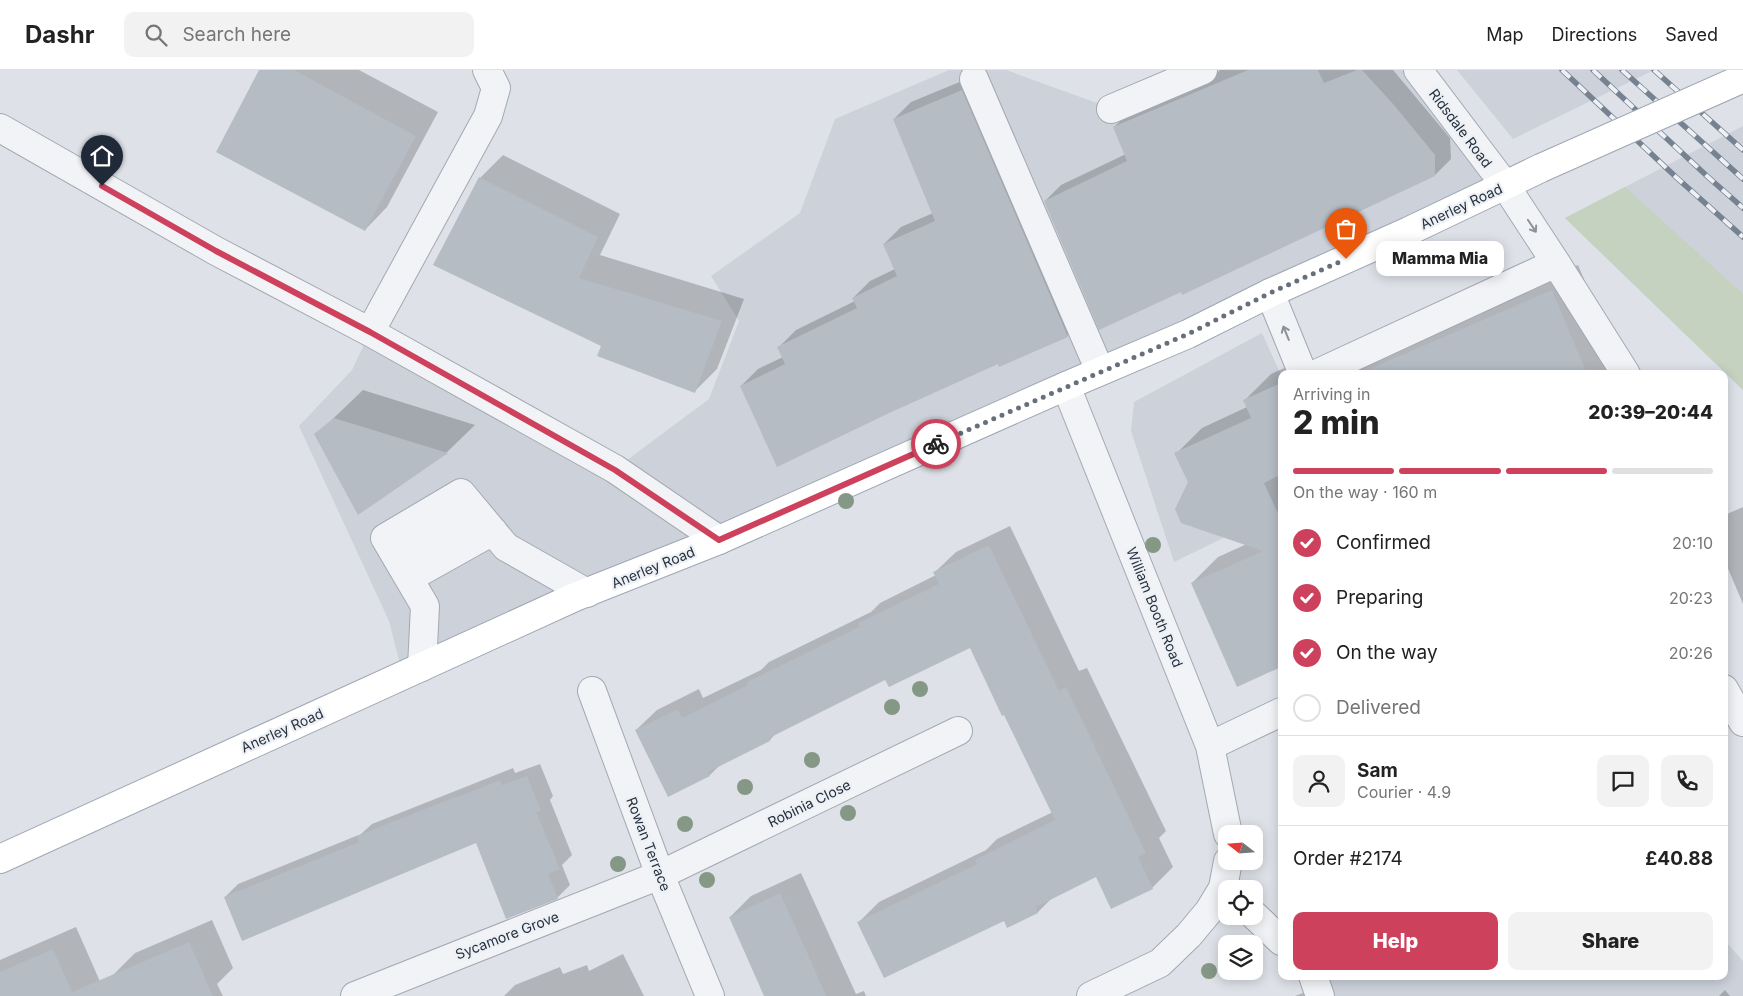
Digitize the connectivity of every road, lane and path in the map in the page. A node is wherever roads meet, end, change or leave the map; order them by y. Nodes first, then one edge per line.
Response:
1 (487, 70) edge
2 (1203, 70) edge
3 (1418, 70) edge
4 (974, 79) dead end
5 (1741, 79) edge
6 (1111, 109) dead end
7 (0, 128) edge
8 (1505, 185) junction
9 (1556, 263) junction
10 (1270, 293) junction
11 (370, 332) junction
12 (1301, 370) edge
13 (1325, 370) edge
14 (1623, 370) edge
15 (1100, 371) junction
16 (1066, 386) junction
17 (484, 521) junction
18 (719, 540) junction
19 (403, 568) junction
20 (587, 593) junction
21 (422, 667) junction
22 (592, 691) dead end
23 (1728, 696) edge
24 (1278, 713) edge
25 (1743, 722) edge
26 (958, 731) dead end
27 (1210, 746) junction
28 (1226, 825) edge
29 (0, 859) edge
30 (660, 875) junction
31 (1218, 899) edge
32 (1263, 924) edge
33 (1278, 937) edge
34 (1314, 980) edge
35 (355, 996) edge
36 (710, 996) edge
37 (1091, 996) edge
38 (1320, 996) edge

1 - 11 street
2 - 6 street
3 - 8 street, Ridsdale Road
4 - 15 street
5 - 8 main road, Anerley Road, bridge
7 - 11 street
8 -> 9 street, Ridsdale Road
8 - 10 main road, Anerley Road
9 - 13 street
9 - 14 street, Ridsdale Road
12 -> 10 street
10 - 15 main road, Anerley Road
11 - 18 street
15 - 16 main road, Anerley Road
16 - 18 main road, Anerley Road
16 - 27 street, William Booth Road
17 - 19 street
17 - 19 street
17 - 20 street
18 - 20 main road, Anerley Road
19 - 21 street
20 - 21 main road, Anerley Road
21 - 29 main road, Anerley Road
22 - 30 street, Rowan Terrace
23 - 25 street
24 - 27 street
26 - 30 street, Robinia Close
27 - 28 street, William Booth Road
30 - 35 street, Sycamore Grove
30 - 36 street, Rowan Terrace
31 - 37 street
32 - 33 street
34 - 38 street

